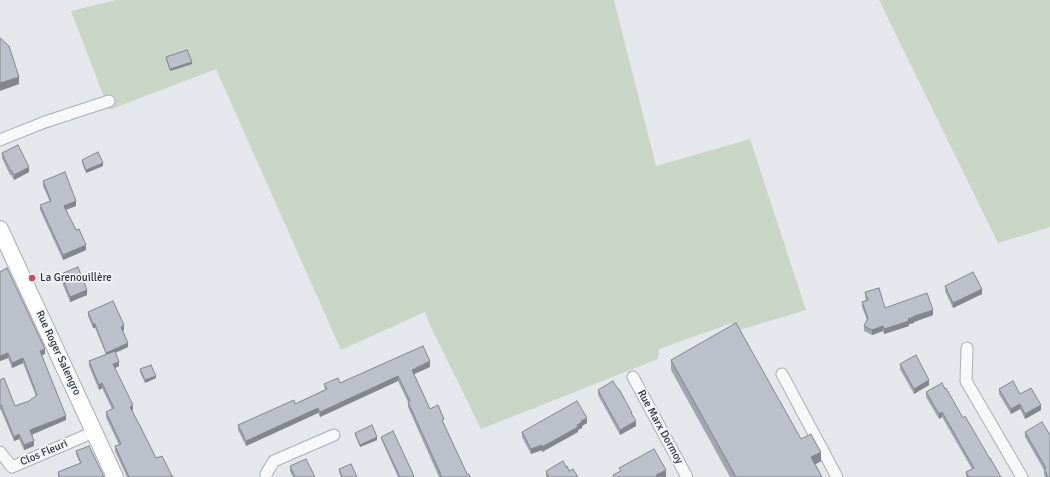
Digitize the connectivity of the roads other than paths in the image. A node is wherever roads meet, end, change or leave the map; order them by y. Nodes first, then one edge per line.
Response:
1 (109, 101) dead end
2 (0, 140) edge
3 (0, 229) edge
4 (967, 348) dead end
5 (782, 374) dead end
6 (633, 377) dead end
7 (94, 432) junction
8 (334, 435) dead end
9 (0, 452) edge
10 (115, 477) edge
11 (266, 477) edge
12 (687, 477) edge
13 (837, 477) edge
14 (1022, 477) edge

1 - 2 street
3 - 7 street, Rue Roger Salengro
4 - 14 street
5 - 13 street
6 - 12 street, Rue Marx Dormoy
7 - 9 street, Clos Fleuri
7 - 10 street, Rue Roger Salengro
8 - 11 street

